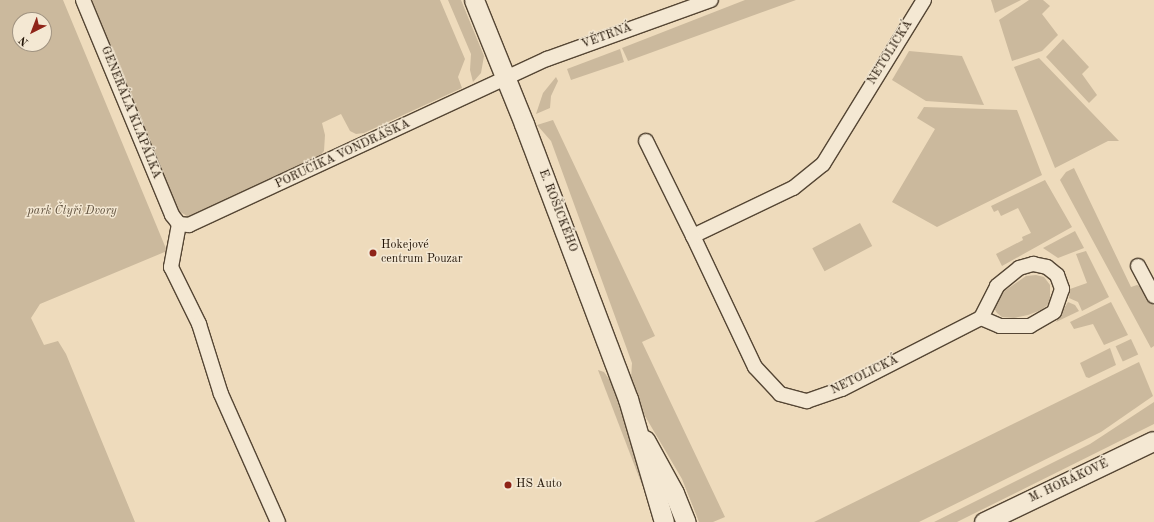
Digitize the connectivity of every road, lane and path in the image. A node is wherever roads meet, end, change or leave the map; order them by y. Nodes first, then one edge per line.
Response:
1 (84, 0) edge
2 (474, 0) edge
3 (711, 0) edge
4 (924, 0) edge
5 (505, 77) junction
6 (646, 141) dead end
7 (179, 224) junction
8 (694, 236) junction
9 (1138, 266) dead end
10 (1154, 296) edge
11 (981, 318) junction
12 (635, 423) junction
13 (1153, 442) edge
14 (278, 522) edge
15 (664, 522) edge
16 (686, 522) edge
17 (984, 522) edge

1 - 7 street, GENERÁLA KLAPÁLKA
2 - 5 street, E. ROŠICKÉHO
3 - 5 street, VĚTRNÁ
4 - 8 street, NETOLICKÁ
5 - 7 street, PORUČÍKA VONDRÁŠKA
5 - 12 street, E. ROŠICKÉHO
6 - 8 street, NETOLICKÁ
7 - 14 street
8 - 11 street, NETOLICKÁ
9 - 10 street
11 - 11 street
12 - 15 street, E. ROŠICKÉHO
12 - 16 street, E. ROŠICKÉHO
13 - 17 street, M. HORÁKOVÉ

